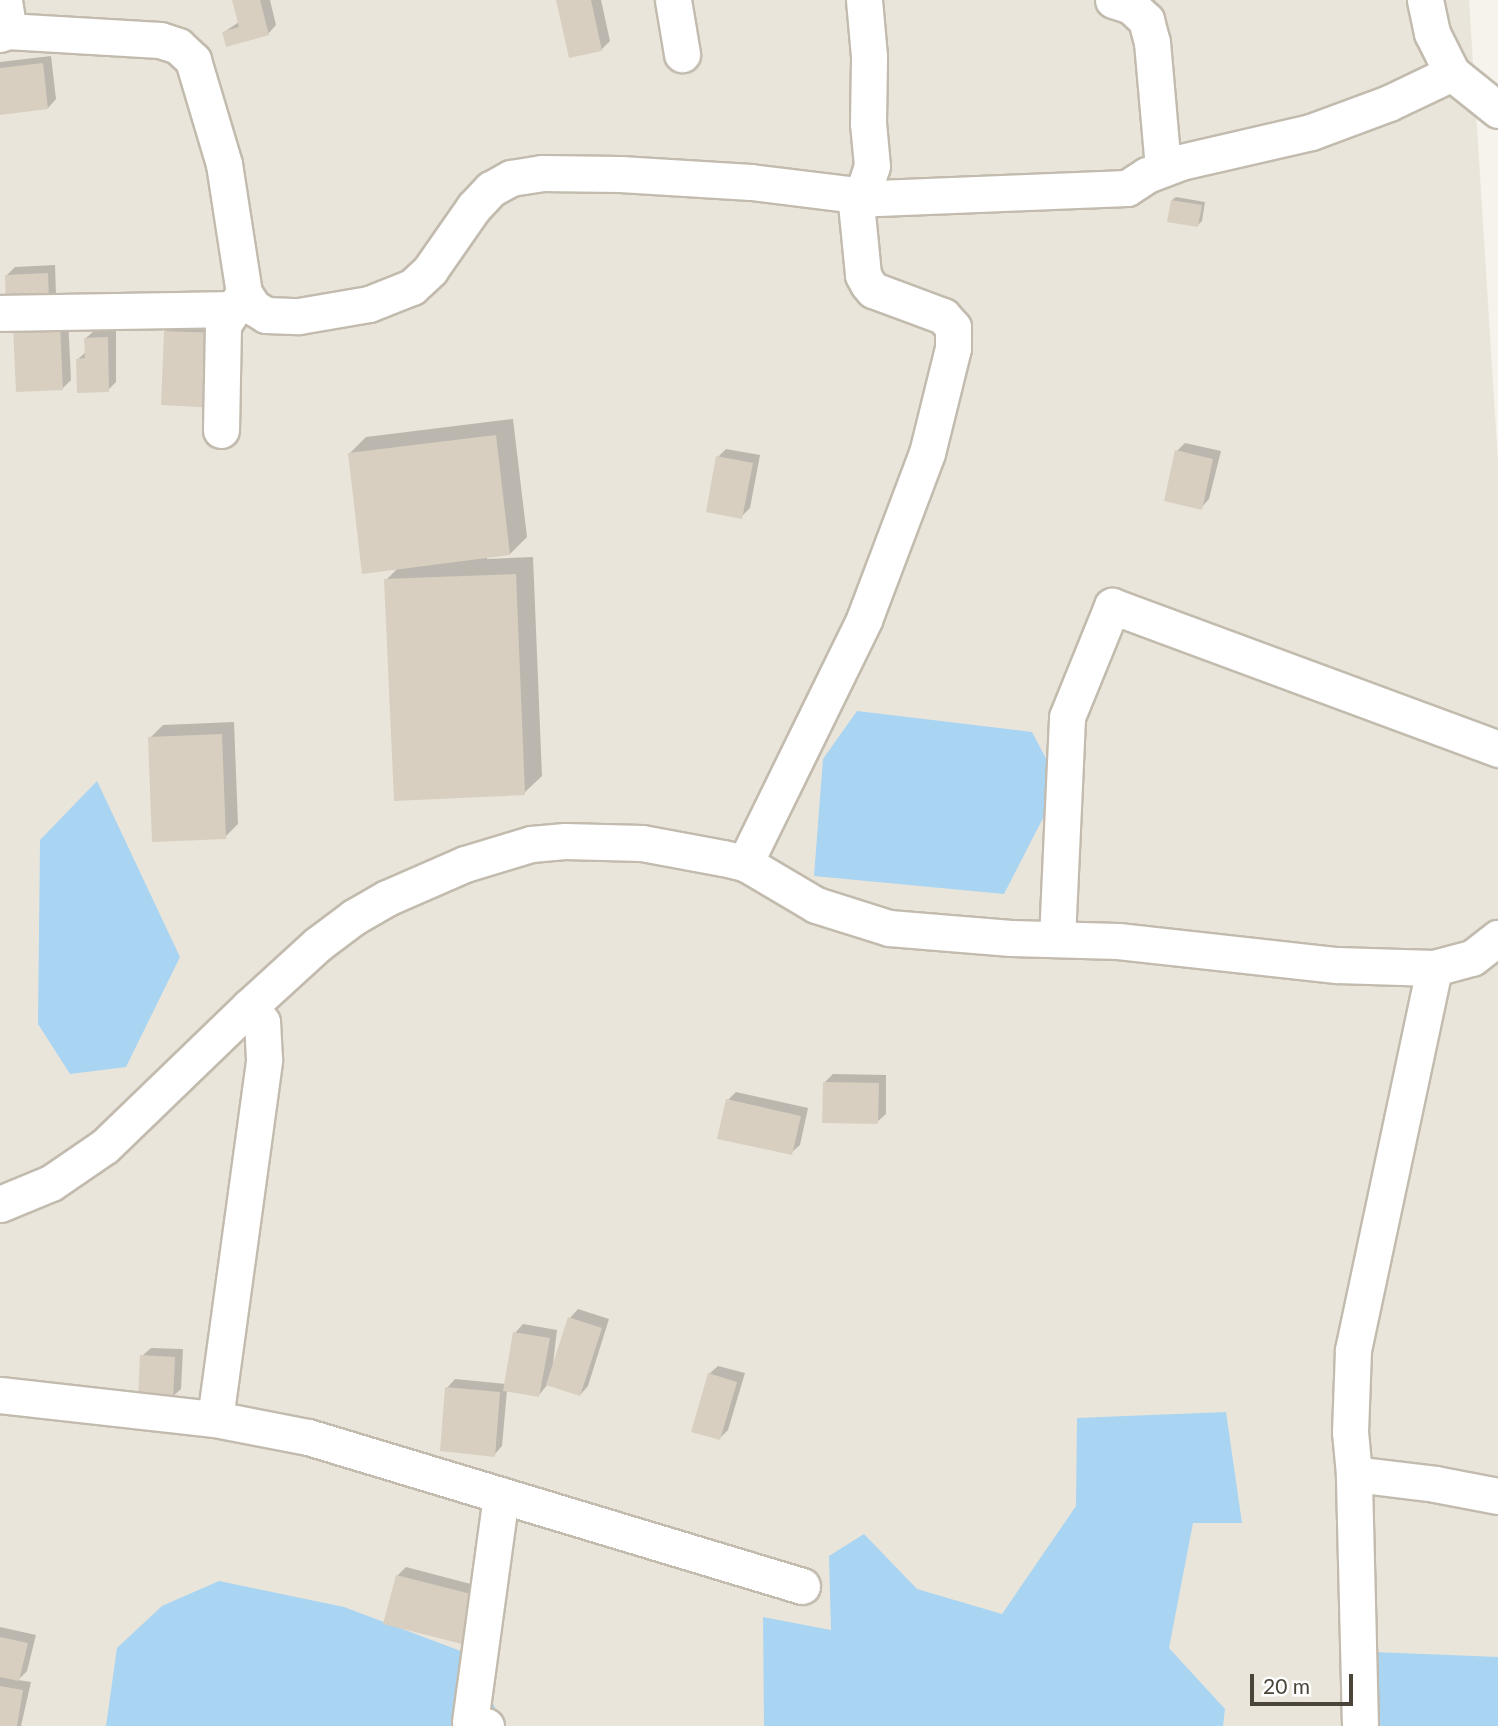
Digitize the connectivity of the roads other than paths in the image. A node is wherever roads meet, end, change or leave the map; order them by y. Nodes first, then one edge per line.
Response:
1 (673, 0) edge
2 (864, 0) edge
3 (1113, 0) edge
4 (1425, 0) edge
5 (4, 22) edge
6 (682, 54) dead end
7 (1452, 74) junction
8 (1498, 110) edge
9 (1163, 169) junction
10 (853, 199) junction
11 (234, 309) junction
12 (0, 313) edge
13 (160, 324) dead end
14 (222, 430) dead end
15 (1498, 749) edge
16 (745, 863) junction
17 (1498, 938) edge
18 (1057, 939) junction
19 (1434, 968) junction
20 (249, 1007) junction
21 (0, 1204) edge
22 (0, 1395) edge
23 (215, 1419) junction
24 (1354, 1474) junction
25 (501, 1495) junction
26 (1498, 1496) edge
27 (802, 1586) dead end
28 (486, 1726) edge
29 (1360, 1726) edge

1 - 6 street
2 - 10 street
3 - 9 street
4 - 7 street
5 - 11 street
7 - 8 street
7 - 9 street
9 - 10 street
10 - 11 street
10 - 16 street
11 - 12 street
11 - 13 street
11 - 14 street
15 - 18 street
16 - 18 street
16 - 20 street
17 - 19 street
18 - 19 street
19 - 24 street
20 - 21 street
20 - 23 street
22 - 23 street
23 - 25 street
24 - 26 street
24 - 29 street
25 - 27 street
25 - 28 street

